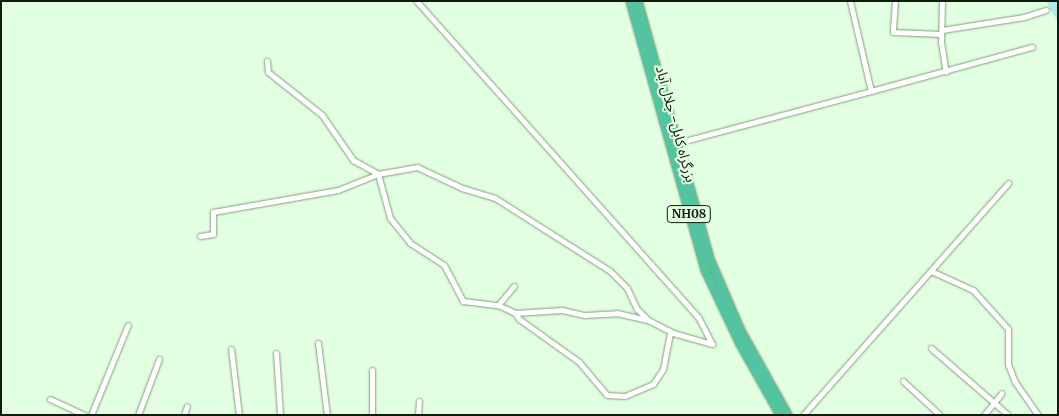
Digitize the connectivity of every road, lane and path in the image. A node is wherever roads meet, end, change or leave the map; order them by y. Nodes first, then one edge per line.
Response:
1 (416, 1) edge
2 (630, 1) edge
3 (638, 1) edge
4 (850, 1) edge
5 (895, 1) edge
6 (942, 1) edge
7 (1046, 10) dead end
8 (942, 32) junction
9 (1032, 47) dead end
10 (267, 61) dead end
11 (946, 72) junction
12 (871, 91) junction
13 (677, 143) junction
14 (378, 174) junction
15 (1008, 183) dead end
16 (200, 236) dead end
17 (931, 271) junction
18 (514, 286) dead end
19 (498, 305) junction
20 (515, 312) junction
21 (648, 320) junction
22 (128, 325) dead end
23 (670, 332) junction
24 (318, 343) dead end
25 (931, 348) dead end
26 (231, 349) dead end
27 (276, 353) dead end
28 (160, 360) dead end
29 (372, 370) dead end
30 (903, 381) dead end
31 (1002, 393) dead end
32 (50, 399) dead end
33 (419, 400) dead end
34 (994, 402) junction
35 (187, 406) dead end
36 (85, 415) edge
37 (91, 415) edge
38 (138, 415) edge
39 (184, 415) edge
40 (238, 415) edge
41 (280, 415) edge
42 (327, 415) edge
43 (372, 415) edge
44 (418, 415) edge
45 (780, 415) edge
46 (788, 415) edge
47 (803, 415) edge
48 (940, 415) edge
49 (984, 415) edge
50 (1008, 415) edge
51 (1038, 415) edge

1 - 23 street
2 - 45 highway, بزرگراه کابل- جلال آباد / NH08
3 - 13 highway, بزرگراه کابل- جلال آباد / NH08
4 - 12 street
5 - 8 street
6 - 8 street
7 - 8 street
8 - 11 street
9 - 11 street
10 - 14 street
11 - 12 street
12 - 13 street
13 - 46 highway, بزرگراه کابل- جلال آباد / NH08
14 - 16 street
14 - 19 street
14 - 21 street
15 - 17 street
17 - 47 street
17 - 51 street
18 - 19 street
19 - 20 street
20 - 21 street
20 - 23 street
21 - 23 street
22 - 37 street
24 - 42 street
25 - 34 street
26 - 40 street
27 - 41 street
28 - 38 street
29 - 43 street
30 - 48 street
31 - 34 street
32 - 36 street
33 - 44 street
34 - 49 street
34 - 50 street
35 - 39 street

